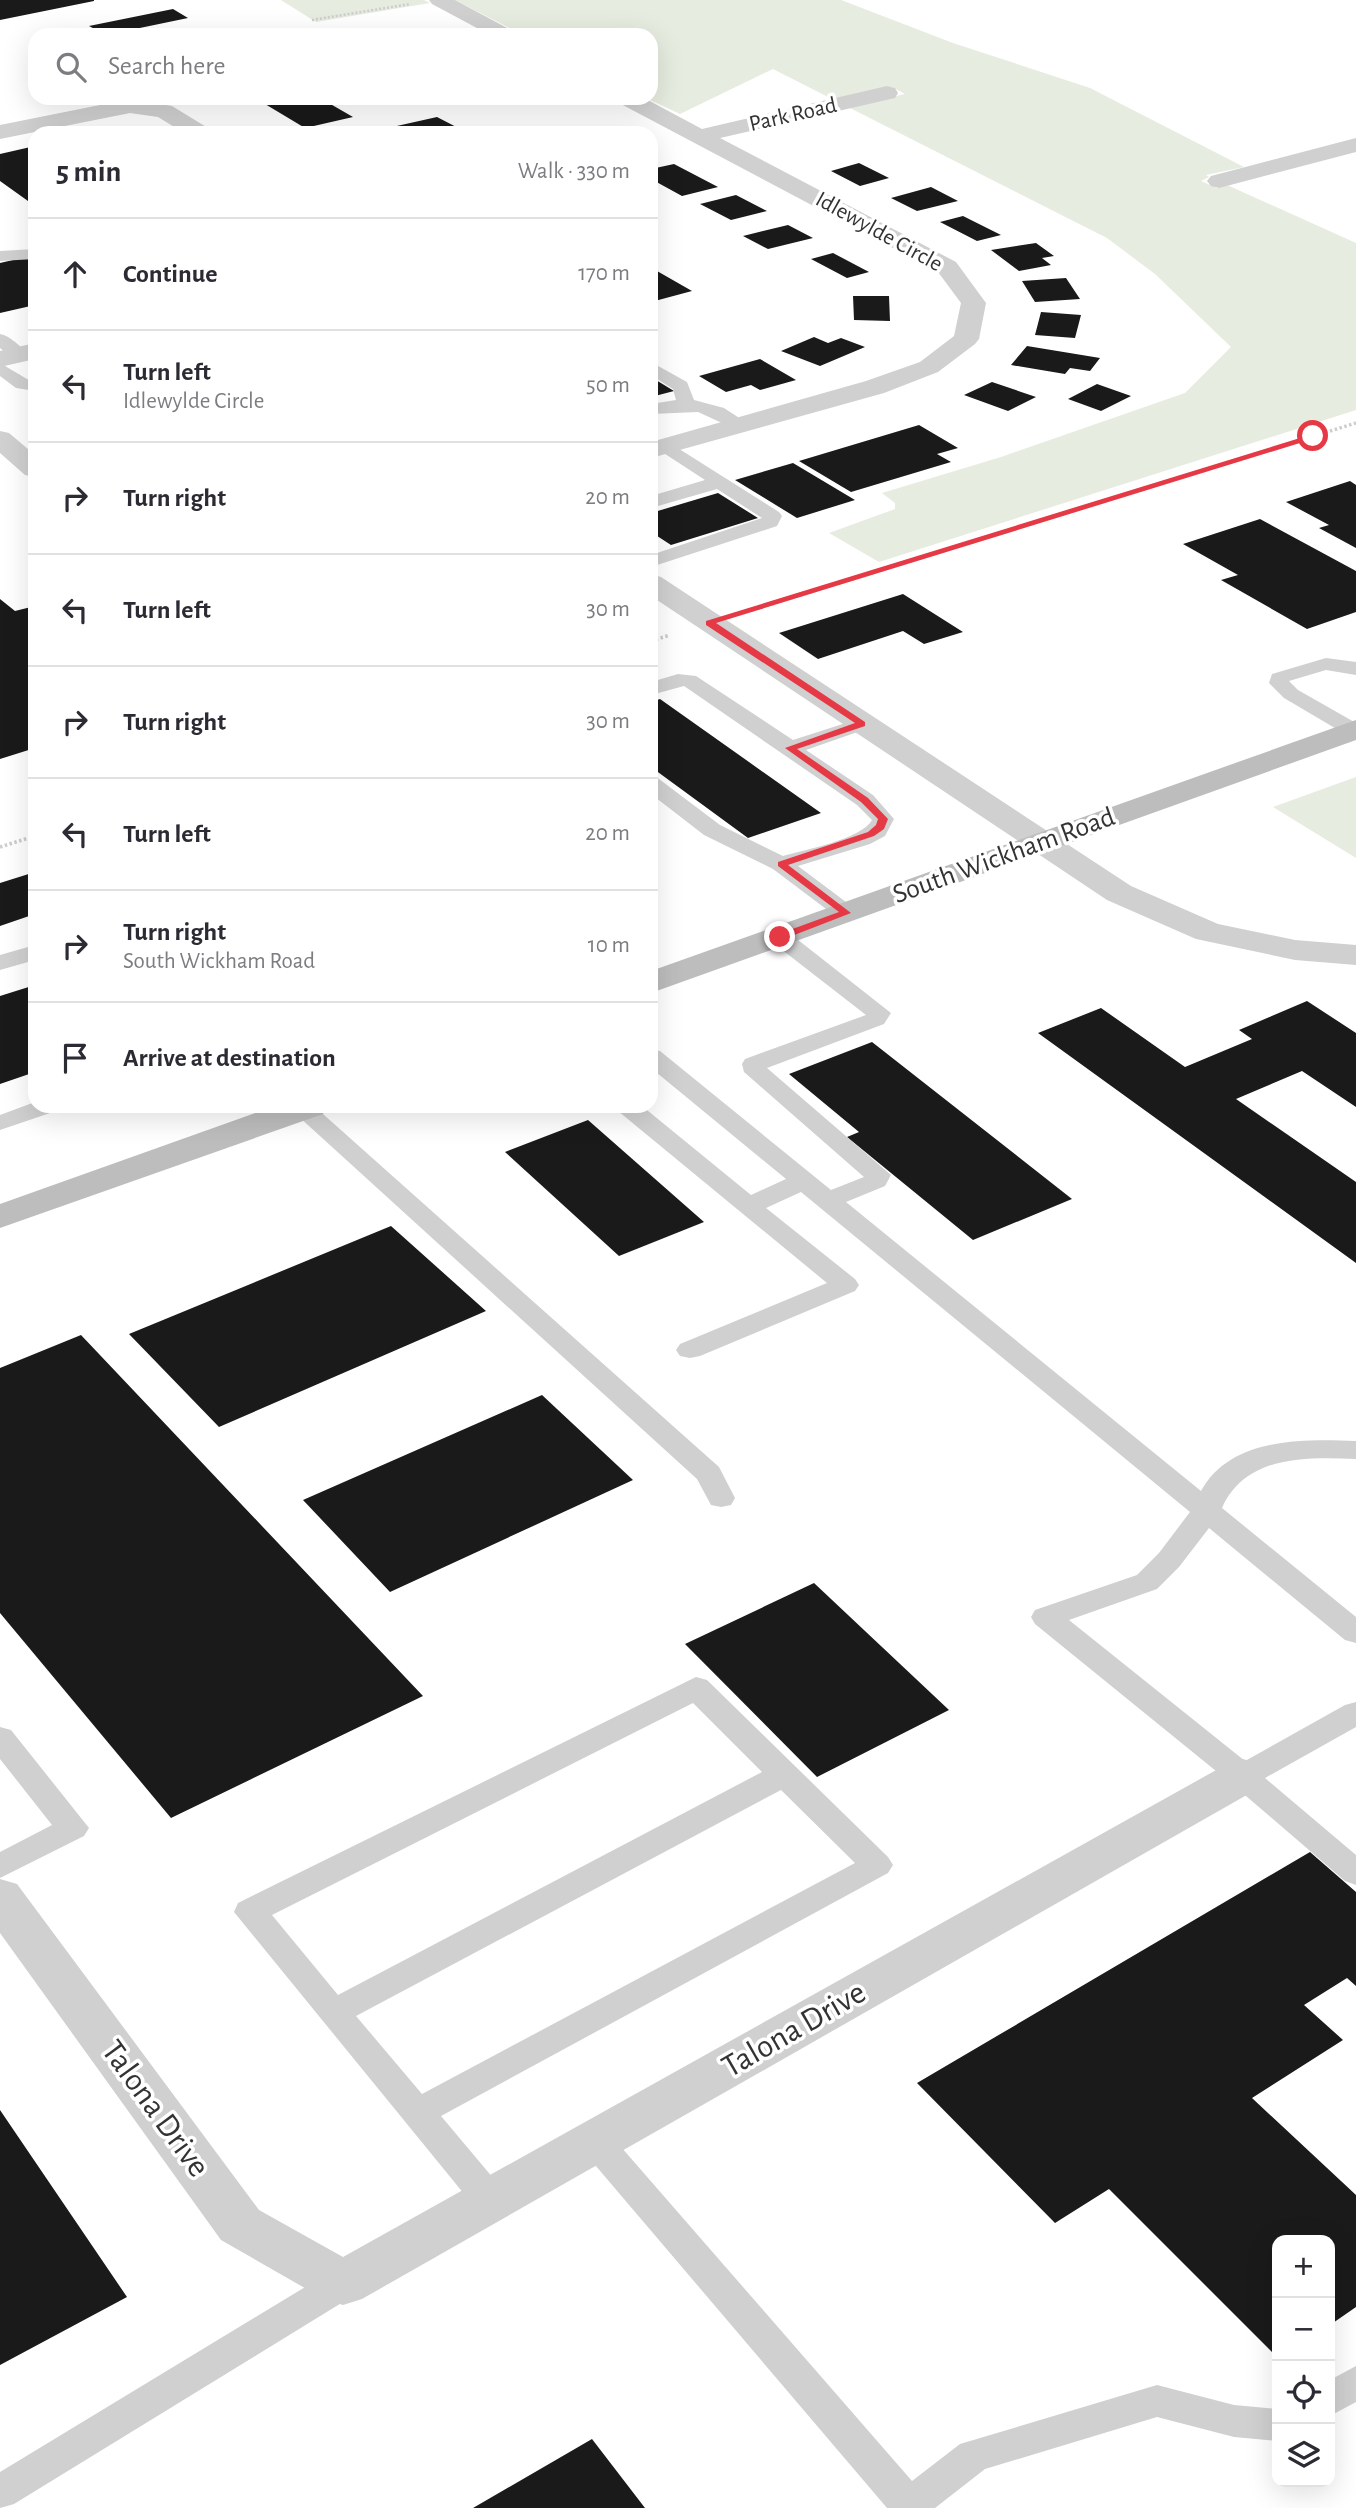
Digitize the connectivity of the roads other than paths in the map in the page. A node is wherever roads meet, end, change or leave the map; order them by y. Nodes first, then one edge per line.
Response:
1 (429, 1) edge
2 (490, 28) edge
3 (887, 93) dead end
4 (640, 105) edge
5 (28, 126) edge
6 (30, 126) edge
7 (189, 126) edge
8 (0, 132) edge
9 (699, 136) junction
10 (1356, 145) edge
11 (1219, 181) dead end
12 (28, 254) edge
13 (0, 256) edge
14 (11, 354) edge
15 (658, 371) edge
16 (28, 385) edge
17 (686, 403) junction
18 (658, 409) edge
19 (741, 425) junction
20 (0, 439) edge
21 (658, 448) edge
22 (28, 462) edge
23 (720, 482) junction
24 (658, 500) edge
25 (658, 559) edge
26 (658, 588) edge
27 (1356, 669) edge
28 (658, 687) edge
29 (862, 724) junction
30 (1354, 729) edge
31 (790, 748) junction
32 (658, 789) edge
33 (1041, 843) junction
34 (781, 864) junction
35 (846, 913) junction
36 (780, 937) junction
37 (28, 953) edge
38 (1356, 955) edge
39 (0, 963) edge
40 (658, 981) edge
41 (658, 1062) edge
42 (28, 1113) edge
43 (287, 1113) edge
44 (311, 1113) edge
45 (635, 1113) edge
46 (0, 1123) edge
47 (803, 1181) junction
48 (828, 1200) junction
49 (748, 1206) junction
50 (0, 1217) edge
51 (690, 1350) dead end
52 (1356, 1450) edge
53 (721, 1498) dead end
54 (1206, 1511) junction
55 (1356, 1633) edge
56 (1356, 1713) edge
57 (0, 1738) edge
58 (784, 1774) junction
59 (1243, 1776) junction
60 (0, 1866) edge
61 (1356, 1873) edge
62 (0, 1897) edge
63 (333, 2013) junction
64 (417, 2113) junction
65 (596, 2142) junction
66 (491, 2201) junction
67 (343, 2283) junction
68 (1356, 2382) edge
69 (1335, 2397) edge
70 (1272, 2425) edge
71 (0, 2492) edge

1 - 2 street
3 - 9 street, Park Road
4 - 9 street, Idlewylde Circle
5 - 8 street
6 - 7 street
9 - 19 street, Idlewylde Circle
10 - 11 street
12 - 13 lane
14 - 16 lane
15 - 17 lane
17 - 18 lane
17 - 19 lane
19 - 21 street, Idlewylde Circle
20 - 22 street
21 - 23 lane
23 - 24 lane
23 - 25 lane
26 - 29 street
27 - 30 lane
28 - 31 lane
29 - 31 lane
29 - 33 street
30 - 33 main road, South Wickham Road
31 - 34 lane
32 - 34 lane
33 - 35 main road, South Wickham Road
33 - 38 street
34 - 35 lane
35 - 36 main road, South Wickham Road
36 - 40 main road, South Wickham Road
36 - 48 lane
37 - 39 lane
41 - 47 lane
42 - 46 lane
43 - 50 main road
44 - 53 lane
45 - 49 lane
47 - 48 lane
47 - 49 lane
48 - 54 lane
49 - 51 lane
52 - 54 lane
54 - 55 lane
54 - 59 lane
56 - 59 lane
57 - 60 lane
58 - 63 lane
58 - 63 lane
58 - 64 lane
59 - 61 lane
59 - 65 street, Talona Drive
62 - 67 street, Talona Drive
63 - 64 lane
64 - 66 lane
65 - 66 street, Talona Drive
65 - 70 lane
66 - 67 street, Talona Drive
67 - 71 lane, Talona Drive
68 - 69 lane

